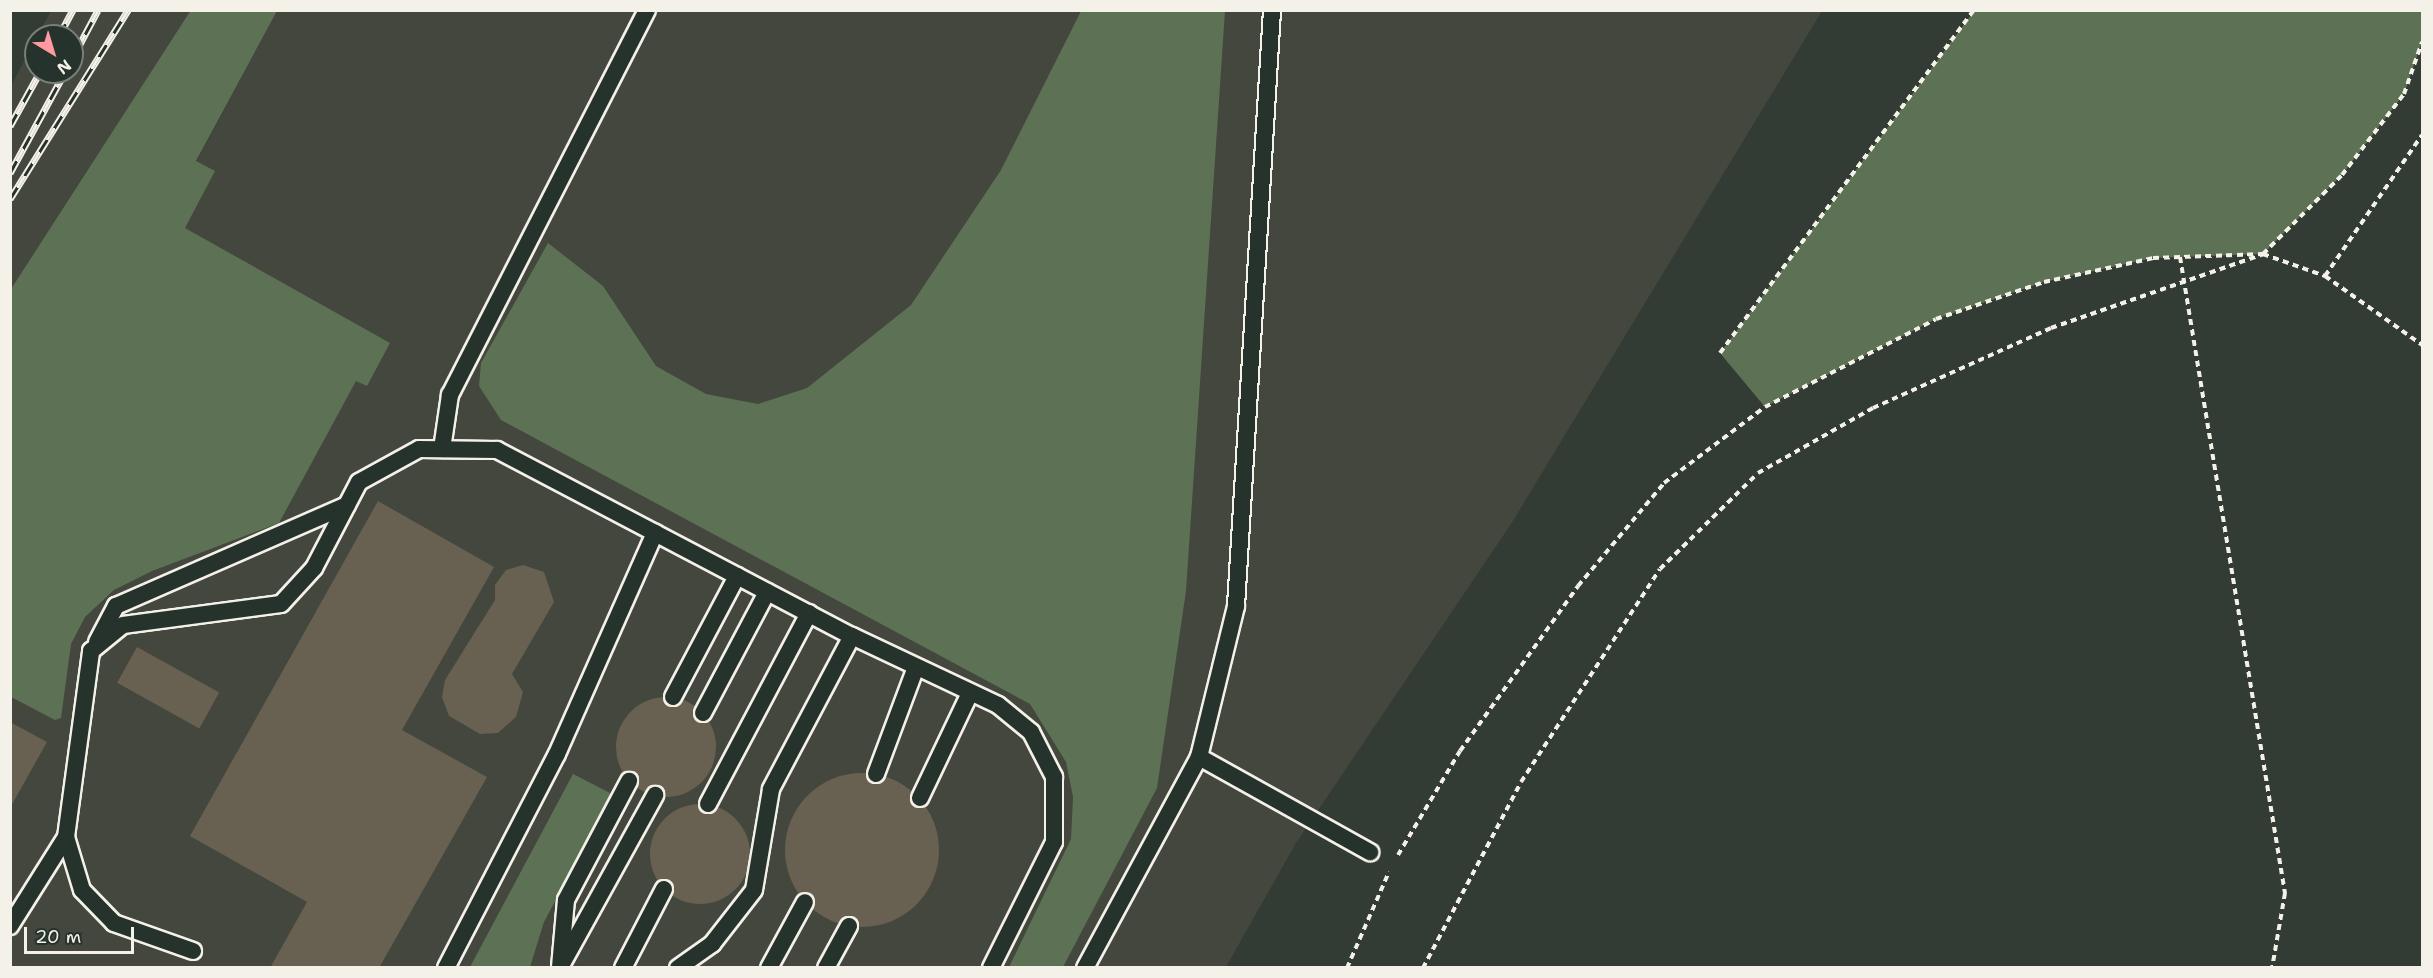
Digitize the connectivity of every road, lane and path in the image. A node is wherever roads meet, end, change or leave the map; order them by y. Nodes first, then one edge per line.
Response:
1 (647, 10) edge
2 (1272, 10) edge
3 (1974, 10) edge
4 (2422, 42) edge
5 (2422, 135) edge
6 (2263, 254) junction
7 (2180, 257) junction
8 (2325, 276) junction
9 (2184, 280) junction
10 (2422, 345) edge
11 (1720, 352) dead end
12 (442, 449) junction
13 (347, 505) junction
14 (655, 533) junction
15 (737, 576) junction
16 (767, 592) junction
17 (809, 613) junction
18 (852, 636) junction
19 (91, 651) junction
20 (916, 667) junction
21 (969, 693) junction
22 (673, 697) dead end
23 (703, 713) dead end
24 (1199, 757) junction
25 (876, 774) dead end
26 (629, 781) dead end
27 (656, 795) dead end
28 (920, 798) dead end
29 (708, 804) dead end
30 (66, 837) junction
31 (1370, 852) dead end
32 (664, 889) dead end
33 (805, 902) dead end
34 (10, 926) edge
35 (849, 926) dead end
36 (193, 951) dead end
37 (560, 967) edge
38 (446, 968) edge
39 (623, 968) edge
40 (678, 968) edge
41 (769, 968) edge
42 (826, 968) edge
43 (991, 968) edge
44 (1085, 968) edge
45 (1347, 968) edge
46 (1423, 968) edge
47 (2272, 968) edge

1 - 12 lane
2 - 24 lane
3 - 11 path
4 - 6 path
5 - 8 path
6 - 7 path
6 - 8 path
6 - 9 path
7 - 9 path
7 - 45 path
8 - 10 path
9 - 46 path
9 - 47 path
12 - 13 lane
12 - 14 lane
13 - 19 lane
13 - 19 lane
14 - 15 lane
14 - 38 lane
15 - 16 lane
15 - 22 lane
16 - 17 lane
16 - 23 lane
17 - 18 lane
17 - 29 lane
18 - 20 lane
18 - 40 lane
19 - 30 lane
20 - 21 lane
20 - 25 lane
21 - 28 lane
21 - 43 lane
24 - 31 lane
24 - 44 lane
26 - 37 lane
27 - 37 lane
30 - 34 lane
30 - 36 lane
32 - 39 lane
33 - 41 lane
35 - 42 lane

